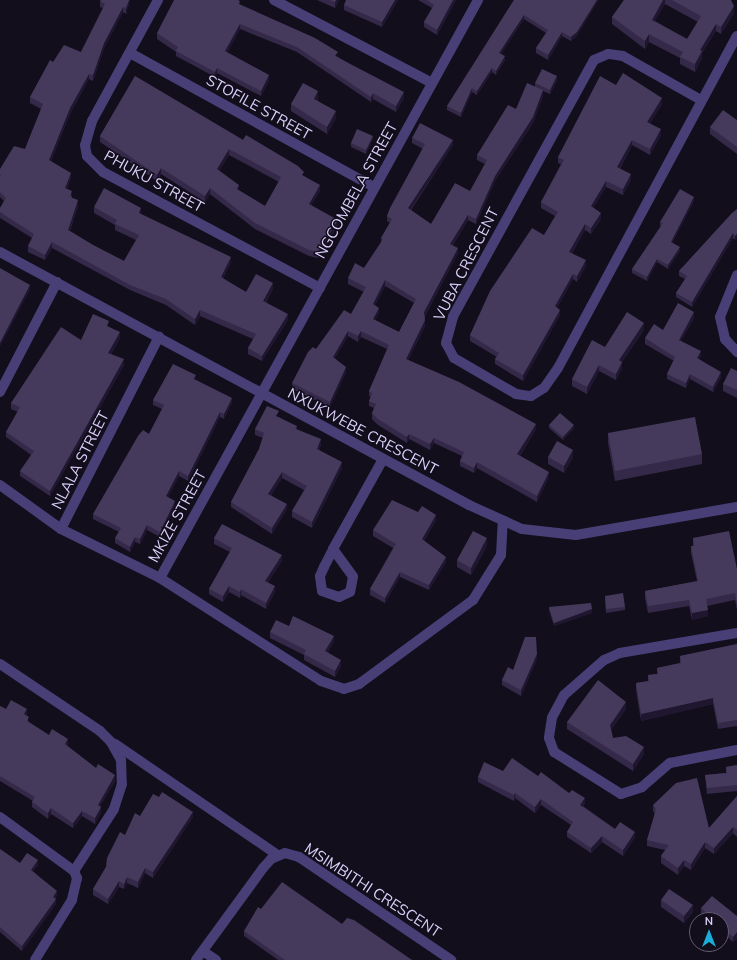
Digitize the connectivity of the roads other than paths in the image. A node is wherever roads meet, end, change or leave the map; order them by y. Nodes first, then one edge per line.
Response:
1 (158, 0) edge
2 (274, 0) edge
3 (478, 0) edge
4 (737, 36) edge
5 (130, 53) junction
6 (432, 83) junction
7 (701, 100) junction
8 (374, 187) junction
9 (0, 252) edge
10 (737, 275) edge
11 (57, 282) junction
12 (320, 288) junction
13 (159, 337) junction
14 (737, 352) edge
15 (0, 392) edge
16 (262, 394) junction
17 (383, 458) junction
18 (0, 485) edge
19 (737, 507) edge
20 (503, 522) junction
21 (61, 529) junction
22 (334, 549) junction
23 (160, 578) junction
24 (737, 633) edge
25 (0, 664) edge
26 (112, 742) junction
27 (737, 750) edge
28 (0, 817) edge
29 (278, 855) junction
30 (74, 871) junction
31 (203, 951) junction
32 (35, 960) edge
33 (196, 960) edge
34 (216, 960) edge
35 (451, 960) edge

1 - 5 street, PHUKU STREET
2 - 6 street
3 - 6 street, NGCOMBELA STREET
4 - 7 street, VUBA CRESCENT
5 - 8 street, STOFILE STREET
5 - 12 street, PHUKU STREET
6 - 8 street, NGCOMBELA STREET
7 - 7 street, VUBA CRESCENT
8 - 12 street, NGCOMBELA STREET
9 - 11 street, NXUKWEBE CRESCENT
10 - 14 street
11 - 13 street, NXUKWEBE CRESCENT
11 - 15 street
12 - 16 street, NGCOMBELA STREET
13 - 16 street, NXUKWEBE CRESCENT
13 - 21 street, NLALA STREET
16 - 17 street, NXUKWEBE CRESCENT
16 - 23 street, MKIZE STREET
17 - 20 street, NXUKWEBE CRESCENT
17 - 22 street
18 - 21 street, NLALA STREET
19 - 20 street, NXUKWEBE CRESCENT
20 - 23 street
21 - 23 street, MKIZE STREET
22 - 22 street
24 - 27 street
25 - 26 street
26 - 29 street
26 - 30 street
28 - 30 street
29 - 31 street
29 - 35 street, MSIMBITHI CRESCENT
30 - 32 street
31 - 33 street
31 - 34 street

